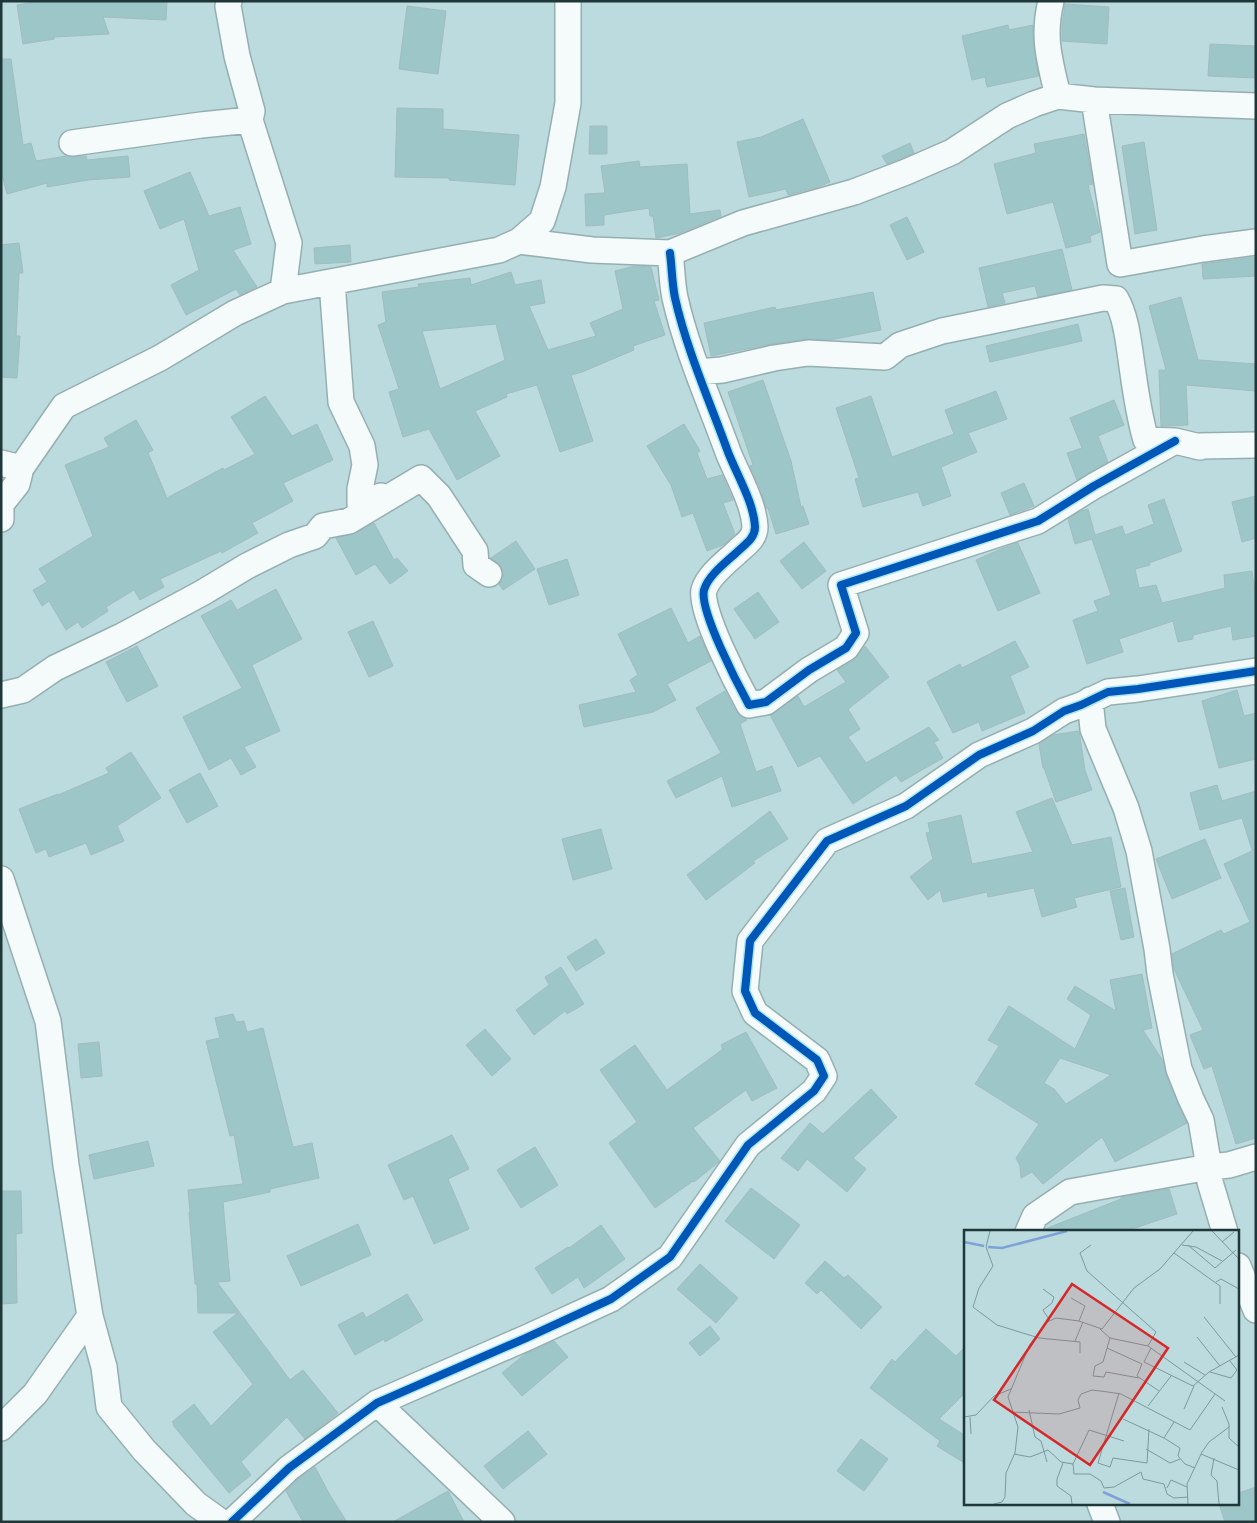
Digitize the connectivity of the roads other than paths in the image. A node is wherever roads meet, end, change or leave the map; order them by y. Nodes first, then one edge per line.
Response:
1 (229, 1) edge
2 (568, 1) edge
3 (1051, 1) edge
4 (1058, 96) junction
5 (1094, 100) junction
6 (1256, 106) edge
7 (250, 120) junction
8 (72, 143) dead end
9 (519, 241) junction
10 (1256, 242) edge
11 (670, 253) junction
12 (332, 282) junction
13 (283, 292) junction
14 (698, 372) junction
15 (1175, 440) junction
16 (1256, 445) edge
17 (11, 466) edge
18 (421, 478) junction
19 (1, 519) edge
20 (488, 574) dead end
21 (1256, 671) edge
22 (1, 695) edge
23 (1090, 700) junction
24 (1064, 711) junction
25 (1093, 729) junction
26 (1, 879) edge
27 (1256, 1157) edge
28 (1209, 1167) junction
29 (1029, 1230) edge
30 (1223, 1230) edge
31 (1240, 1271) edge
32 (1256, 1310) edge
33 (90, 1316) junction
34 (1256, 1317) edge
35 (1256, 1324) edge
36 (377, 1404) junction
37 (1, 1428) edge
38 (1101, 1506) edge
39 (221, 1522) edge
40 (232, 1522) edge
41 (502, 1522) edge
42 (1106, 1522) edge

1 - 7 street
2 - 9 street
3 - 4 street
4 - 5 street
4 - 11 street
5 - 6 street
5 - 10 street
7 - 8 street
7 - 13 street
9 - 11 street
9 - 12 street
11 - 14 street
12 - 13 street
12 - 18 street
13 - 17 street
14 - 15 street
14 - 15 street
15 - 16 street
17 - 19 street
18 - 20 street
18 - 22 street
21 - 23 street
23 - 24 street
23 - 25 street
24 - 25 street
24 - 36 street
25 - 28 street
26 - 33 street
27 - 28 street
28 - 29 street
28 - 30 street
31 - 32 street
33 - 37 street
33 - 39 street
34 - 35 street
36 - 40 street
36 - 41 street
38 - 42 street

